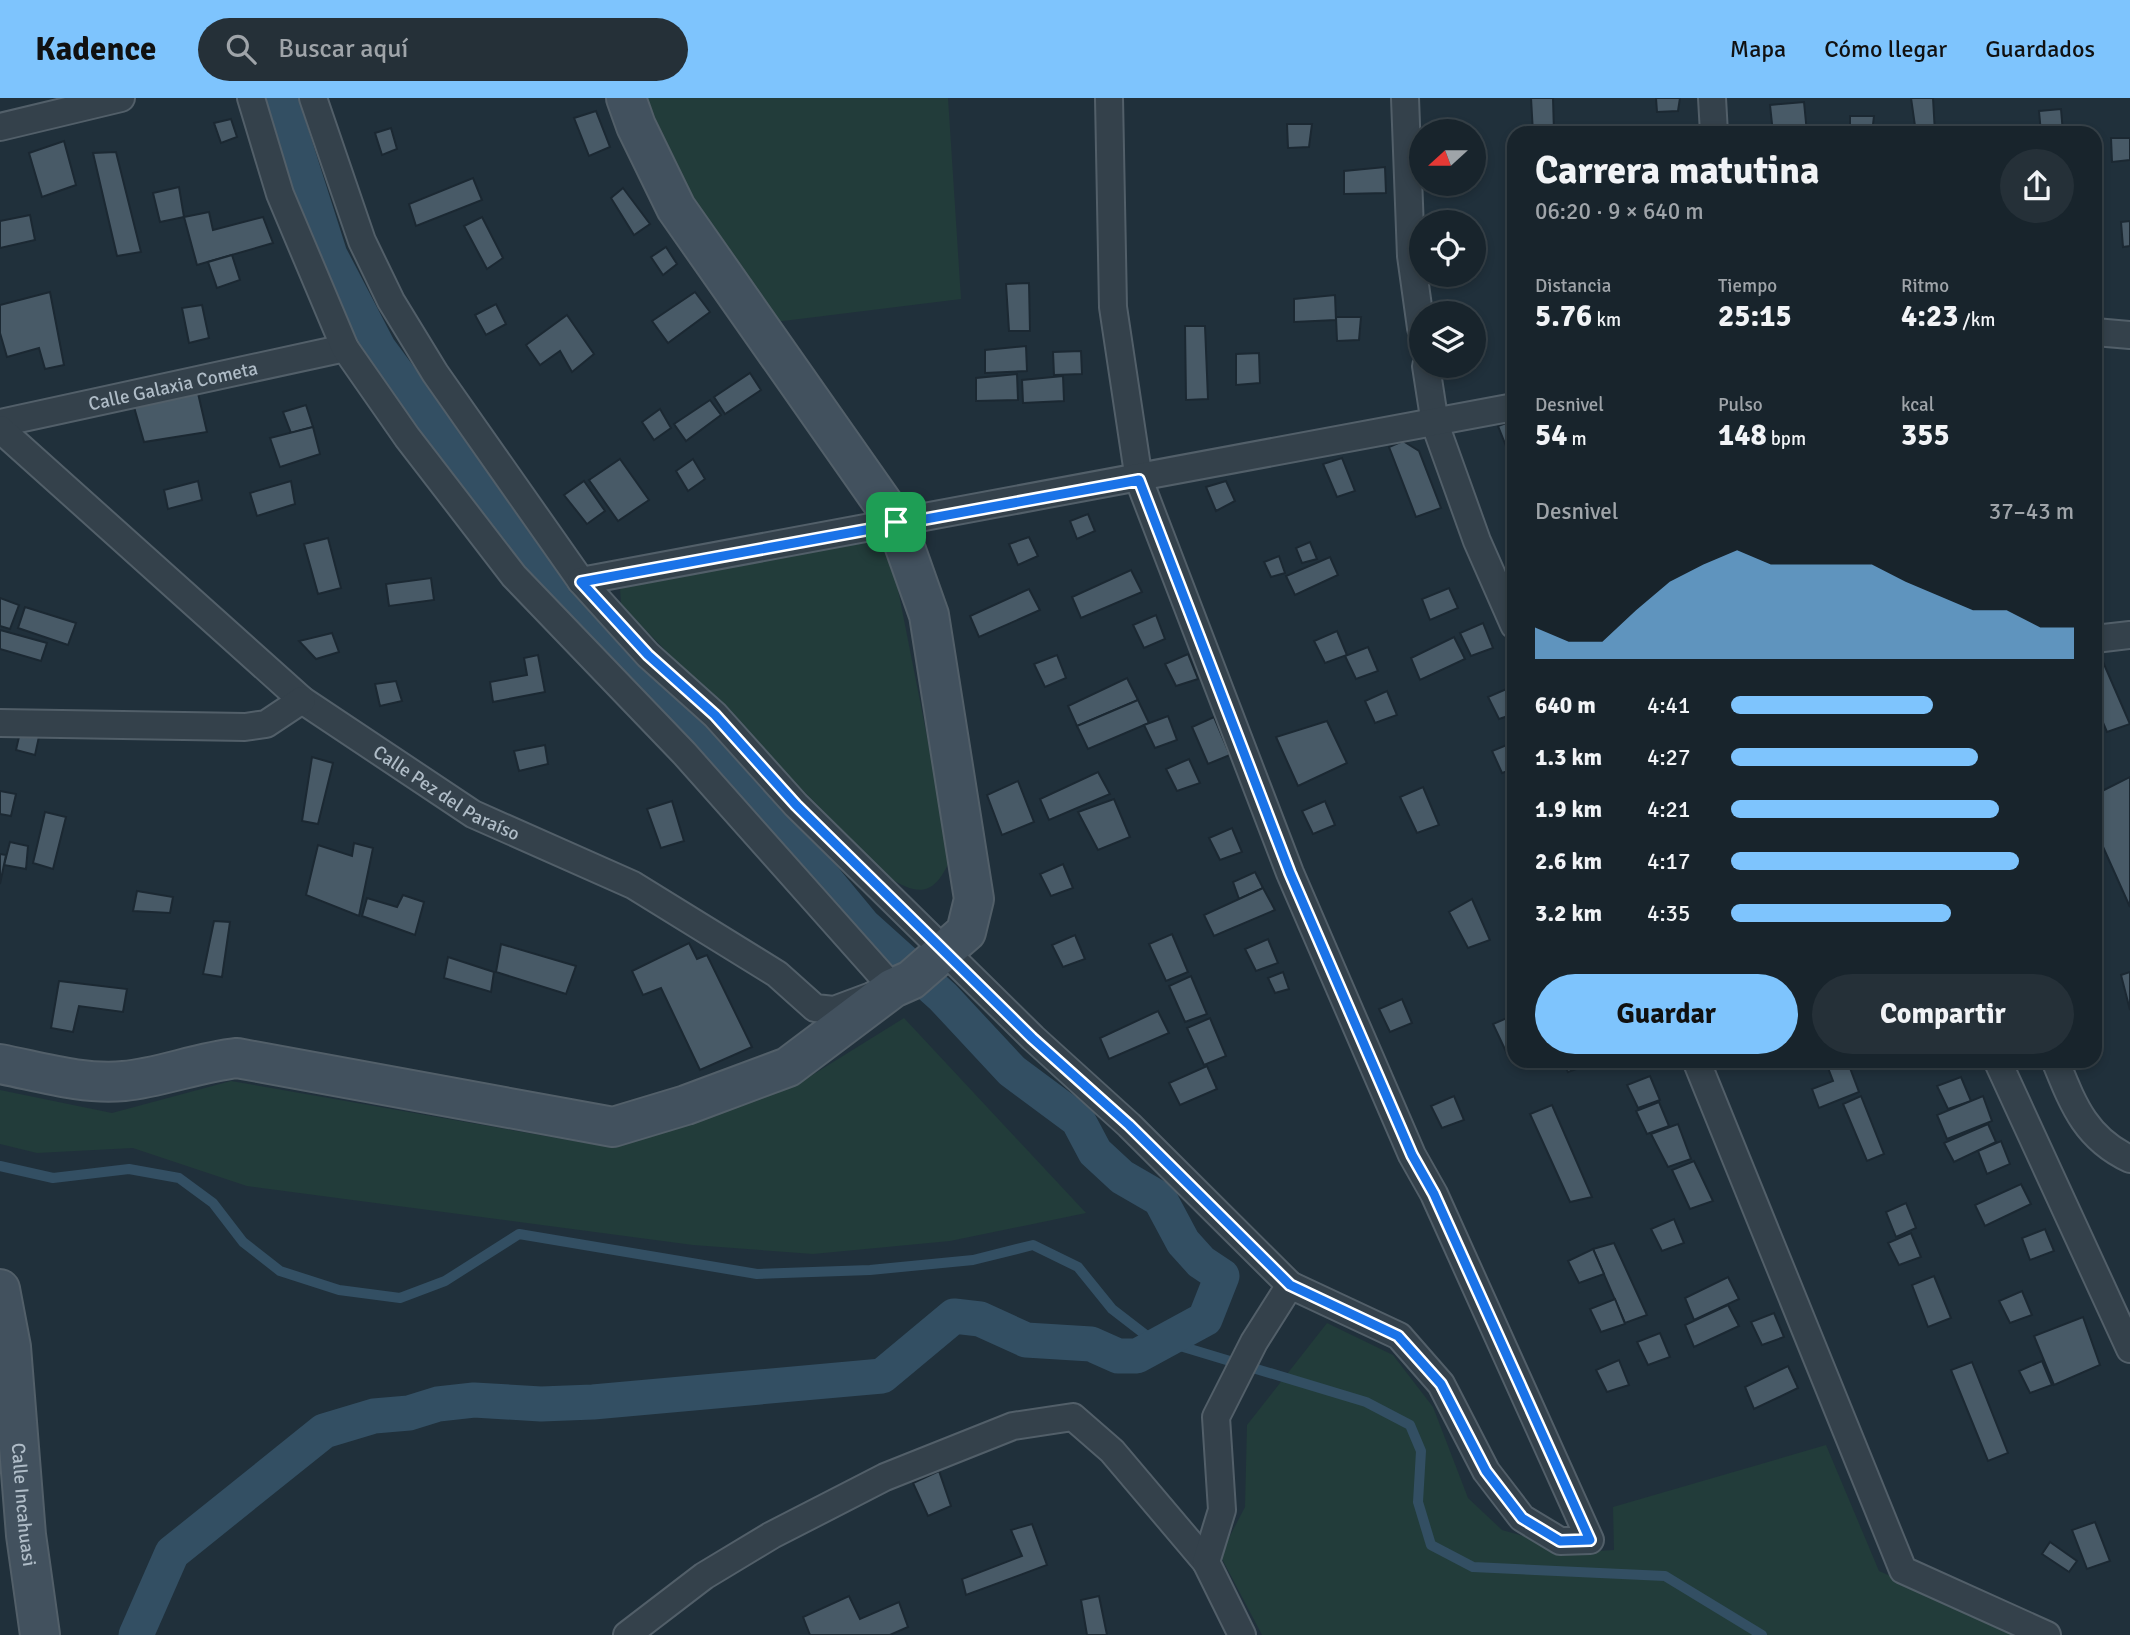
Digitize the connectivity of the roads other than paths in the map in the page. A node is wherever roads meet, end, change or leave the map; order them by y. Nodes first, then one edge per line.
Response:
1 (121, 98) edge
2 (251, 98) edge
3 (313, 98) edge
4 (626, 98) edge
5 (1109, 98) edge
6 (1405, 98) edge
7 (1712, 98) edge
8 (1714, 126) edge
9 (0, 127) edge
10 (1417, 301) edge
11 (2102, 333) edge
12 (2130, 335) edge
13 (345, 348) junction
14 (1428, 378) edge
15 (1507, 409) edge
16 (0, 423) edge
17 (1435, 424) junction
18 (0, 429) edge
19 (1139, 480) junction
20 (896, 522) junction
21 (581, 582) junction
22 (1507, 609) edge
23 (2130, 635) edge
24 (2102, 638) edge
25 (302, 700) junction
26 (0, 723) edge
27 (920, 970) junction
28 (0, 1065) edge
29 (1699, 1068) edge
30 (2001, 1068) edge
31 (2058, 1068) edge
32 (2130, 1159) edge
33 (1290, 1285) junction
34 (0, 1289) edge
35 (2130, 1349) edge
36 (1206, 1562) junction
37 (40, 1635) edge
38 (627, 1635) edge
39 (1242, 1635) edge
40 (2047, 1635) edge

1 - 9 street
2 - 13 street
3 - 21 street
4 - 20 street
5 - 19 street
6 - 10 street
7 - 8 street
11 - 12 street
13 - 16 street, Calle Galaxia Cometa
13 - 27 street
14 - 17 street
15 - 17 street
17 - 19 street
17 - 22 street
18 - 25 street, Calle Pez del Paraíso
19 - 20 street
19 - 33 street
20 - 21 street
20 - 27 street
21 - 27 street
23 - 24 street
25 - 26 street
25 - 27 street, Calle Pez del Paraíso
27 - 28 street
27 - 33 street
29 - 40 street
30 - 35 street
31 - 32 street
33 - 36 street
34 - 37 street, Calle Incahuasi
36 - 38 street
36 - 39 street

